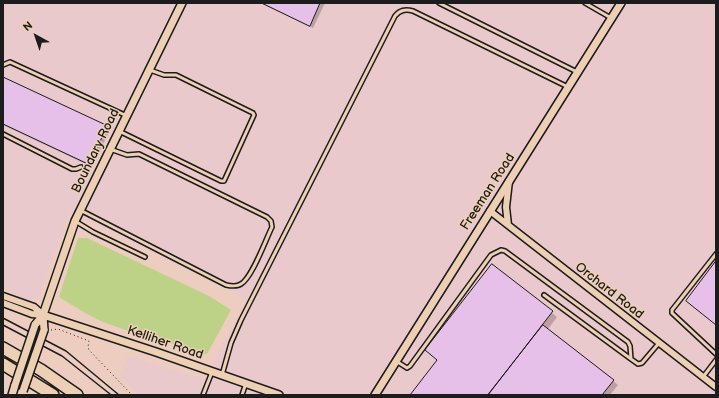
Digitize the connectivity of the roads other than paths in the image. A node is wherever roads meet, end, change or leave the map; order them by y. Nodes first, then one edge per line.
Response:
1 (182, 3) edge
2 (439, 3) edge
3 (585, 3) edge
4 (621, 3) edge
5 (611, 18) junction
6 (3, 65) edge
7 (149, 69) junction
8 (577, 72) junction
9 (568, 87) junction
10 (127, 116) junction
11 (119, 131) junction
12 (3, 134) edge
13 (110, 149) junction
14 (81, 167) dead end
15 (509, 181) junction
16 (80, 210) junction
17 (490, 211) junction
18 (75, 221) junction
19 (508, 225) junction
20 (716, 254) edge
21 (145, 257) dead end
22 (544, 295) dead end
23 (3, 296) edge
24 (3, 303) edge
25 (43, 314) junction
26 (659, 343) junction
27 (3, 348) edge
28 (716, 354) edge
29 (631, 359) junction
30 (716, 360) edge
31 (396, 361) junction
32 (3, 364) edge
33 (212, 372) junction
34 (222, 375) junction
35 (703, 377) junction
36 (246, 383) junction
37 (716, 387) edge
38 (22, 393) edge
39 (12, 395) edge
40 (53, 395) edge
41 (77, 395) edge
42 (203, 395) edge
43 (242, 395) edge
44 (279, 395) edge
45 (375, 395) edge

1 - 7 street, Boundary Road
2 - 8 lane
3 - 5 lane
4 - 5 street, Freeman Road
5 - 8 street, Freeman Road
6 - 10 lane
7 - 10 street, Boundary Road
7 - 11 lane
8 - 9 street, Freeman Road
9 - 15 street, Freeman Road
9 - 34 lane
10 - 11 street, Boundary Road
11 - 13 street, Boundary Road
12 - 14 lane
13 - 16 street, Boundary Road
13 - 16 lane
15 - 17 street, Freeman Road
15 - 19 street
16 - 18 street, Boundary Road
17 - 19 street, Orchard Road
17 - 31 street, Freeman Road
18 - 21 lane
18 - 25 street, Boundary Road
19 - 26 street, Orchard Road
20 - 28 lane
22 - 29 lane
23 - 25 street, Kelliher Road
24 - 25 street, Kelliher Road
25 - 33 street, Kelliher Road
25 - 38 street, Boundary Road, bridge
25 - 39 street, Boundary Road, bridge
26 - 29 lane
26 - 35 street, Orchard Road
27 - 41 highway
29 - 31 lane
30 - 35 lane
31 - 45 street, Freeman Road
32 - 40 highway
33 - 34 street, Kelliher Road
33 - 42 lane
34 - 36 street, Kelliher Road
35 - 37 street, Orchard Road
36 - 43 lane
36 - 44 street, Kelliher Road

